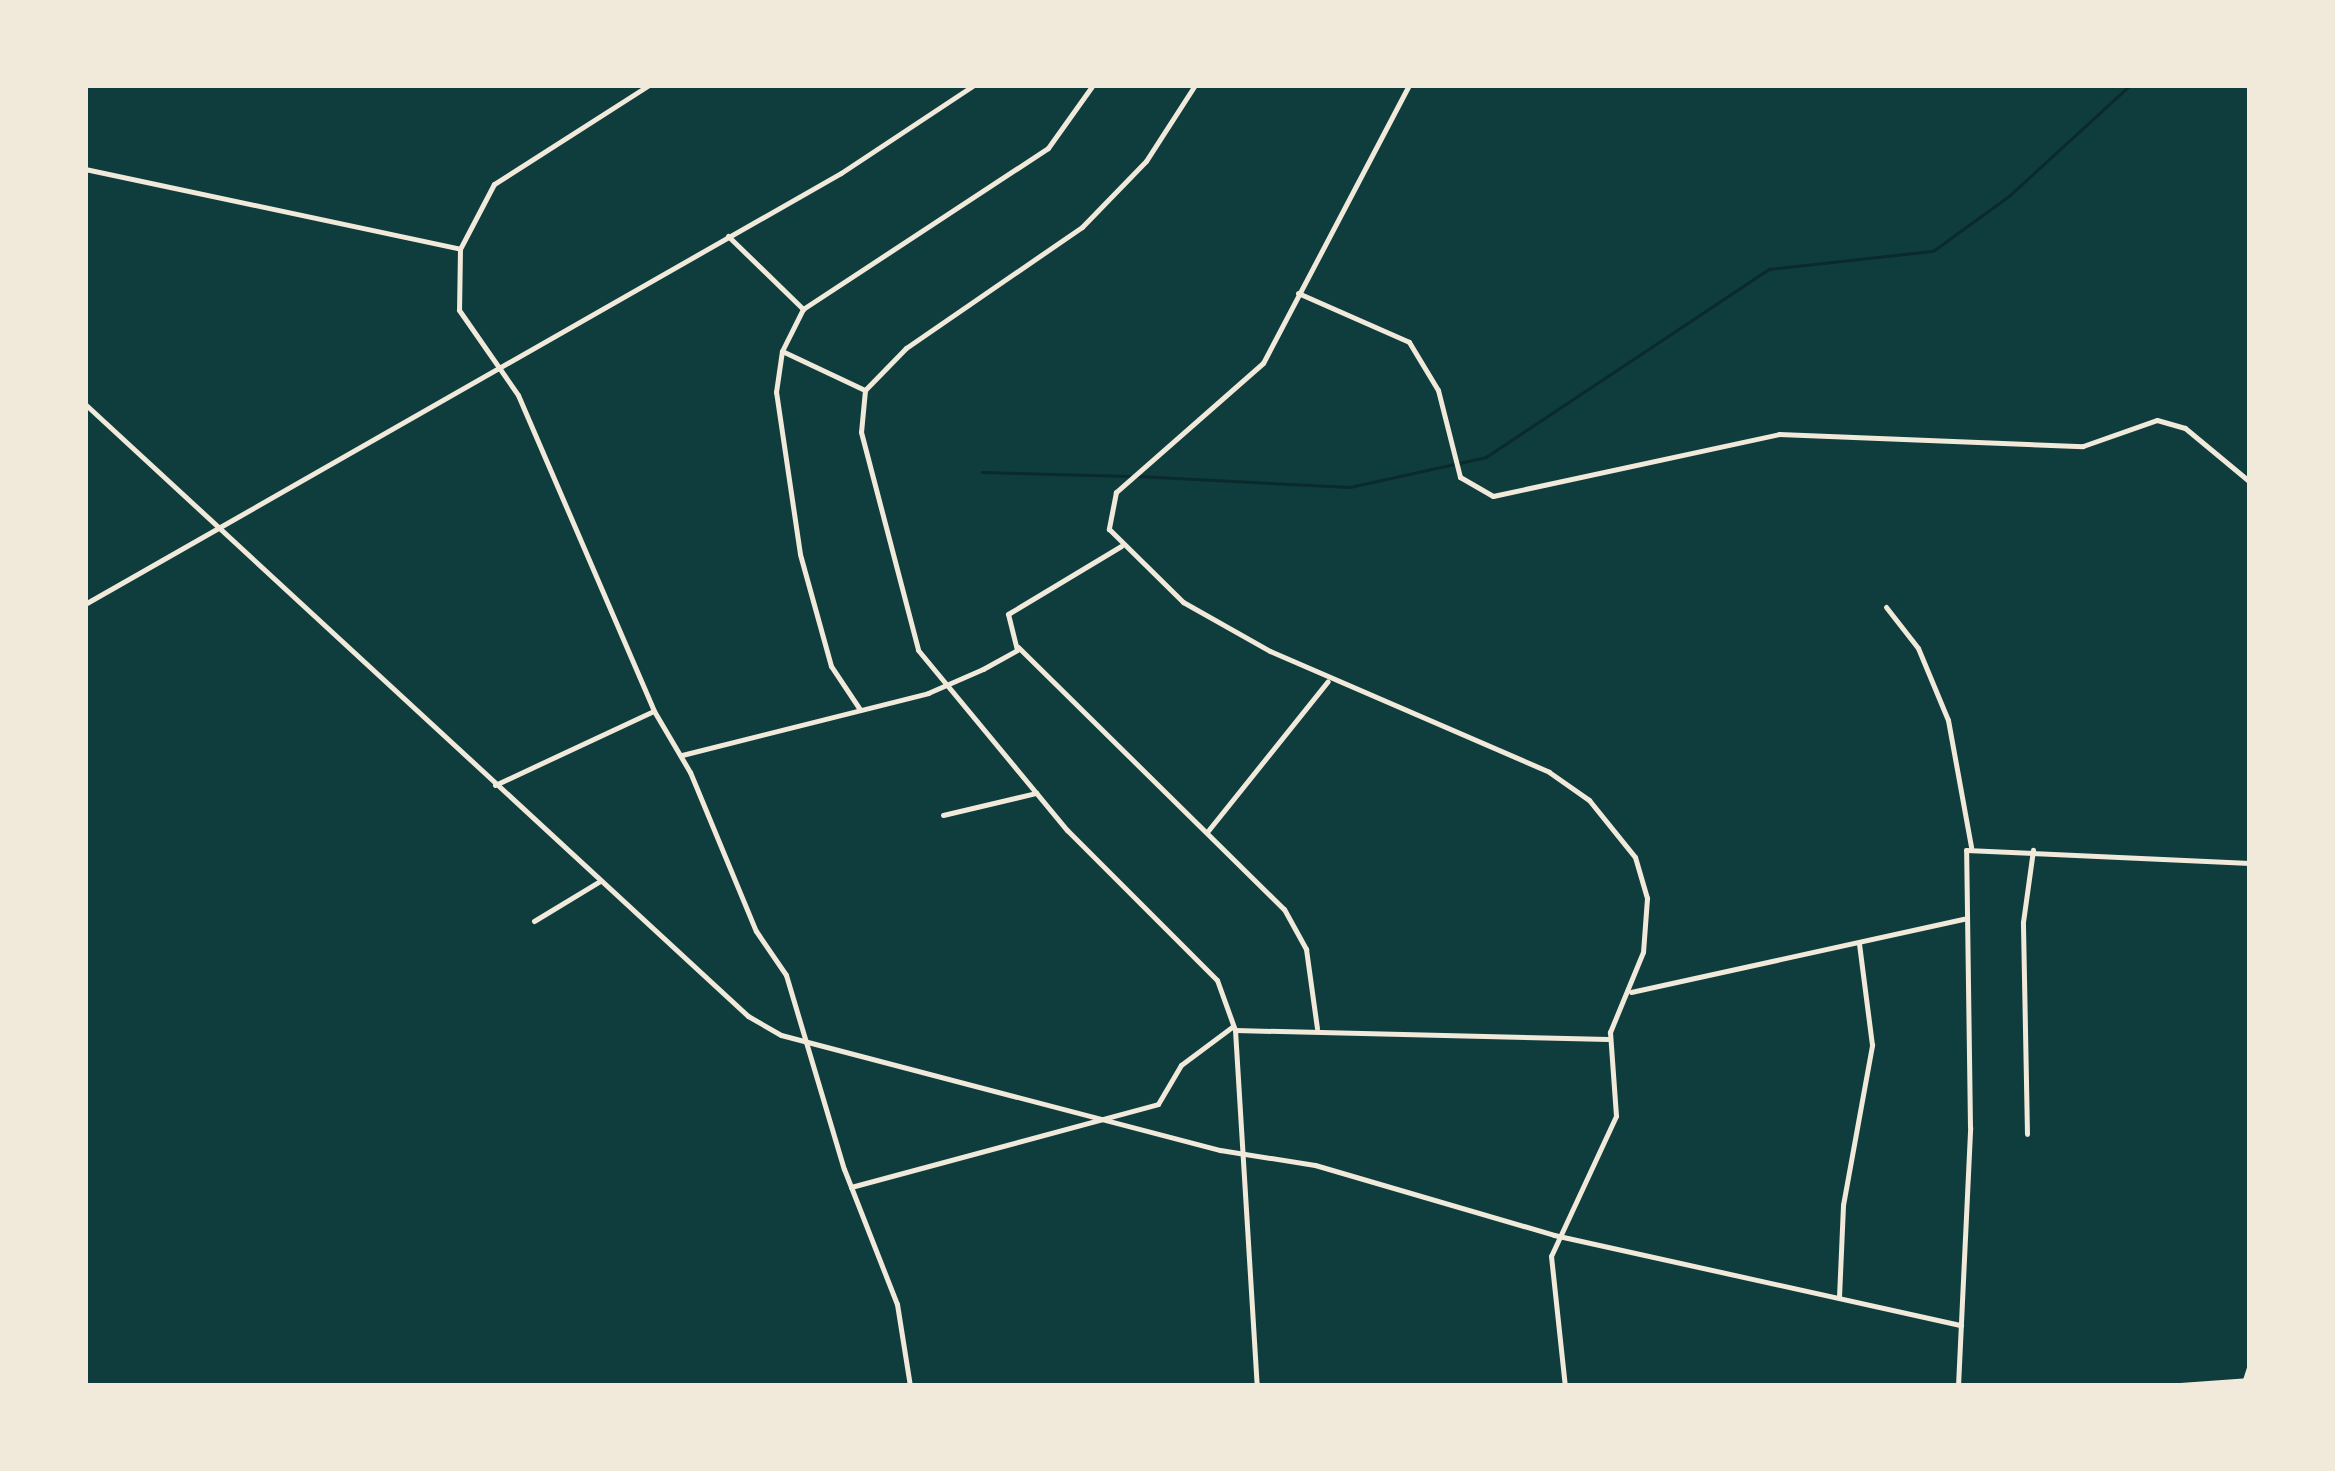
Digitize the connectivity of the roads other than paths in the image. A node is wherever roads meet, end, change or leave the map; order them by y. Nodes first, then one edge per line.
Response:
1 (648, 85) edge
2 (974, 85) edge
3 (1093, 85) edge
4 (1195, 85) edge
5 (1408, 85) edge
6 (85, 169) edge
7 (728, 236) junction
8 (460, 249) junction
9 (1298, 293) junction
10 (803, 309) junction
11 (782, 351) junction
12 (498, 372) junction
13 (865, 390) junction
14 (85, 404) edge
15 (2250, 482) edge
16 (220, 528) junction
17 (1120, 546) junction
18 (85, 604) edge
19 (1886, 607) dead end
20 (1018, 648) junction
21 (1328, 680) junction
22 (950, 684) junction
23 (860, 708) junction
24 (654, 710) junction
25 (682, 755) junction
26 (496, 785) junction
27 (1036, 794) junction
28 (943, 815) dead end
29 (1207, 832) junction
30 (1970, 847) junction
31 (2032, 850) junction
32 (2250, 863) edge
33 (600, 881) junction
34 (1964, 919) junction
35 (534, 921) dead end
36 (1859, 943) junction
37 (1631, 992) junction
38 (1234, 1028) junction
39 (1317, 1028) junction
40 (1609, 1039) junction
41 (810, 1046) junction
42 (1102, 1119) junction
43 (2027, 1134) dead end
44 (1244, 1154) junction
45 (851, 1186) junction
46 (1554, 1234) junction
47 (1839, 1297) junction
48 (1961, 1325) junction
49 (2250, 1364) edge
50 (2250, 1380) edge
51 (2241, 1383) edge
52 (910, 1386) edge
53 (1257, 1386) edge
54 (1565, 1386) edge
55 (1958, 1386) edge
56 (2166, 1386) edge

1 - 8 street
2 - 7 street
3 - 10 street
4 - 13 street
5 - 9 street
6 - 8 street
7 - 10 street
7 - 12 street
8 - 12 street
9 - 15 street
9 - 17 street
10 - 11 street
11 - 13 street
11 - 23 street
12 - 16 street
12 - 24 street
13 - 22 street
14 - 16 street
16 - 18 street
16 - 26 street
17 - 20 street
17 - 21 street
19 - 30 street
20 - 22 street
20 - 29 street
21 - 29 street
21 - 37 street
22 - 23 street
22 - 27 street
23 - 25 street
24 - 25 street
24 - 26 street
25 - 41 street
26 - 33 street
27 - 28 street
27 - 38 street
29 - 39 street
30 - 31 street
30 - 34 street
31 - 32 street
31 - 43 street
33 - 35 street
33 - 41 street
34 - 36 street
34 - 48 street
36 - 37 street
36 - 47 street
37 - 40 street
38 - 39 street
38 - 42 street
38 - 44 street
39 - 40 street
40 - 46 street
41 - 42 street
41 - 45 street
42 - 44 street
42 - 45 street
44 - 46 street
44 - 53 street
45 - 52 street
46 - 47 street
46 - 54 street
47 - 48 street
48 - 55 street
49 - 51 street
50 - 51 street
51 - 56 street

